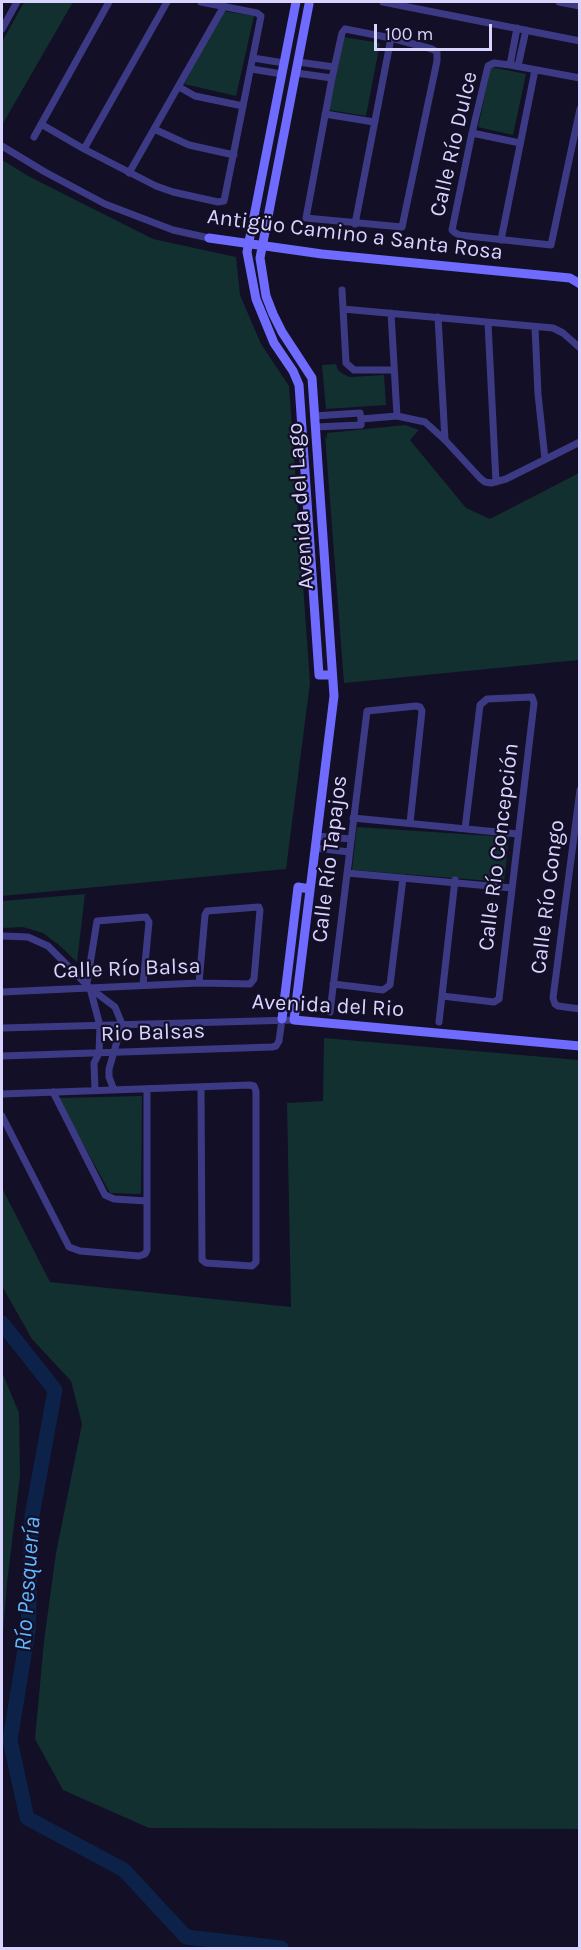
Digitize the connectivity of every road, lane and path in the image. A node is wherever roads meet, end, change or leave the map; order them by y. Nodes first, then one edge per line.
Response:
1 (17, 2) edge
2 (109, 2) edge
3 (167, 2) edge
4 (201, 2) edge
5 (297, 2) edge
6 (383, 2) edge
7 (559, 2) edge
8 (313, 3) edge
9 (224, 6) junction
10 (579, 6) edge
11 (517, 28) junction
12 (2, 29) edge
13 (526, 30) junction
14 (391, 38) junction
15 (579, 40) edge
16 (253, 58) junction
17 (298, 62) junction
18 (284, 63) junction
19 (510, 64) junction
20 (518, 66) junction
21 (334, 67) junction
22 (251, 69) junction
23 (535, 70) junction
24 (296, 73) junction
25 (282, 74) junction
26 (332, 78) junction
27 (579, 78) edge
28 (178, 87) junction
29 (243, 106) junction
30 (579, 109) edge
31 (325, 114) junction
32 (273, 117) junction
33 (286, 120) junction
34 (374, 122) junction
35 (41, 124) junction
36 (154, 129) junction
37 (472, 133) junction
38 (34, 137) dead end
39 (520, 143) junction
40 (2, 146) edge
41 (84, 149) junction
42 (234, 154) junction
43 (129, 173) junction
44 (355, 224) junction
45 (209, 238) joint
46 (501, 240) junction
47 (249, 244) junction
48 (262, 246) junction
49 (579, 283) edge
50 (342, 290) dead end
51 (343, 309) junction
52 (391, 313) junction
53 (438, 317) junction
54 (488, 323) junction
55 (535, 327) junction
56 (579, 348) edge
57 (394, 370) junction
58 (314, 416) junction
59 (397, 416) junction
60 (361, 419) junction
61 (315, 427) junction
62 (445, 440) junction
63 (579, 442) edge
64 (545, 459) junction
65 (496, 482) junction
66 (324, 556) junction
67 (311, 557) junction
68 (332, 675) junction
69 (579, 790) edge
70 (353, 818) junction
71 (410, 823) junction
72 (465, 829) junction
73 (518, 834) junction
74 (317, 836) junction
75 (351, 840) junction
76 (315, 848) junction
77 (349, 852) junction
78 (346, 873) junction
79 (403, 878) junction
80 (455, 882) junction
81 (512, 888) junction
82 (310, 889) junction
83 (2, 936) edge
84 (199, 983) junction
85 (333, 984) junction
86 (143, 985) junction
87 (89, 986) junction
88 (2, 992) edge
89 (442, 996) junction
90 (579, 1009) edge
91 (330, 1012) dead end
92 (282, 1019) junction
93 (294, 1020) junction
94 (439, 1022) dead end
95 (122, 1024) junction
96 (100, 1026) junction
97 (2, 1028) edge
98 (579, 1046) edge
99 (99, 1053) junction
100 (114, 1054) junction
101 (2, 1056) edge
102 (201, 1087) junction
103 (147, 1089) junction
104 (95, 1090) junction
105 (114, 1090) junction
106 (53, 1092) junction
107 (2, 1094) edge
108 (2, 1116) edge
109 (147, 1201) junction

1 - 12 street
2 - 35 street
3 - 41 street
4 - 9 street
5 - 8 street, Avenida del Lago
5 - 18 street, Avenida del Lago
6 - 11 street
7 - 10 street
8 - 17 street, Avenida del Lago
9 - 16 street
9 - 28 street
11 - 13 street
11 - 19 street
13 - 15 street
13 - 20 street
14 - 21 street
14 - 34 street
14 - 44 street
16 - 18 street
16 - 22 street
17 - 21 street
17 - 24 street, Avenida del Lago
18 - 25 street, Avenida del Lago
19 - 20 street
19 - 37 street, Calle Río Dulce
20 - 23 street
21 - 26 street
22 - 25 street
22 - 29 street
23 - 27 street
23 - 39 street
24 - 26 street
24 - 33 street, Avenida del Lago
25 - 32 street, Avenida del Lago
26 - 31 street
28 - 29 street
28 - 36 street
29 - 42 street
30 - 46 street
31 - 34 street
31 - 44 street
32 - 33 street
32 - 47 street, Avenida del Lago
33 - 48 street, Avenida del Lago
34 - 44 street
35 - 38 street
35 - 41 street
36 - 42 street
36 - 43 street
37 - 39 street
37 - 46 street, Calle Río Dulce
39 - 46 street
40 - 45 street, Antigüo Camino a Santa Rosa
41 - 43 street
42 - 43 street
45 - 47 street, Antigüo Camino a Santa Rosa
47 - 48 street, Antigüo Camino a Santa Rosa
47 - 67 street, Avenida del Lago
48 - 49 street, Antigüo Camino a Santa Rosa
48 - 58 street, Avenida del Lago
50 - 51 street
51 - 52 street
51 - 57 street
52 - 53 street
52 - 57 street
53 - 54 street
53 - 62 street
54 - 55 street
54 - 65 street
55 - 56 street
55 - 64 street
57 - 59 street
58 - 60 street
58 - 61 street, Avenida del Lago
59 - 60 street
59 - 62 street
60 - 61 street
61 - 66 street, Avenida del Lago
62 - 65 street
63 - 64 street
64 - 65 street
66 - 67 street
66 - 68 street, Avenida del Lago
67 - 68 street, Avenida del Lago
68 - 74 street, Avenida del Lago
69 - 90 street, Calle Río Congo
70 - 71 street
70 - 71 street, Calle Río Tapajos
70 - 75 street, Calle Río Tapajos
71 - 72 street
72 - 73 street
72 - 73 street, Calle Río Concepción
73 - 81 street, Calle Río Concepción
74 - 75 street
74 - 76 street, Avenida del Lago
75 - 77 street, Calle Río Tapajos
76 - 77 street
76 - 82 street, Avenida del Lago
77 - 78 street, Calle Río Tapajos
78 - 79 street
78 - 85 street, Calle Río Tapajos
79 - 80 street
79 - 85 street
80 - 81 street
80 - 89 street
81 - 89 street, Calle Río Concepción
82 - 92 street
82 - 93 street, Avenida del Lago
83 - 87 street
84 - 84 street, Calle Río Balsa
84 - 86 street, Calle Río Balsa
85 - 91 street, Calle Río Tapajos
86 - 87 street, Calle Río Balsa
86 - 87 street
87 - 88 street, Calle Río Balsa
87 - 95 street
87 - 96 street
89 - 94 street
92 - 93 street, Avenida del Rio
92 - 95 street, Avenida del Rio
92 - 100 street, Rio Balsas
93 - 98 street, Avenida del Rio
95 - 96 street, Avenida del Rio
95 - 100 street
96 - 97 street, Avenida del Rio
96 - 99 street
99 - 100 street, Rio Balsas
99 - 101 street, Rio Balsas
99 - 104 street
100 - 105 street
102 - 102 street
102 - 103 street
103 - 105 street
103 - 109 street
104 - 105 street
104 - 106 street
106 - 107 street
106 - 109 street
108 - 109 street

